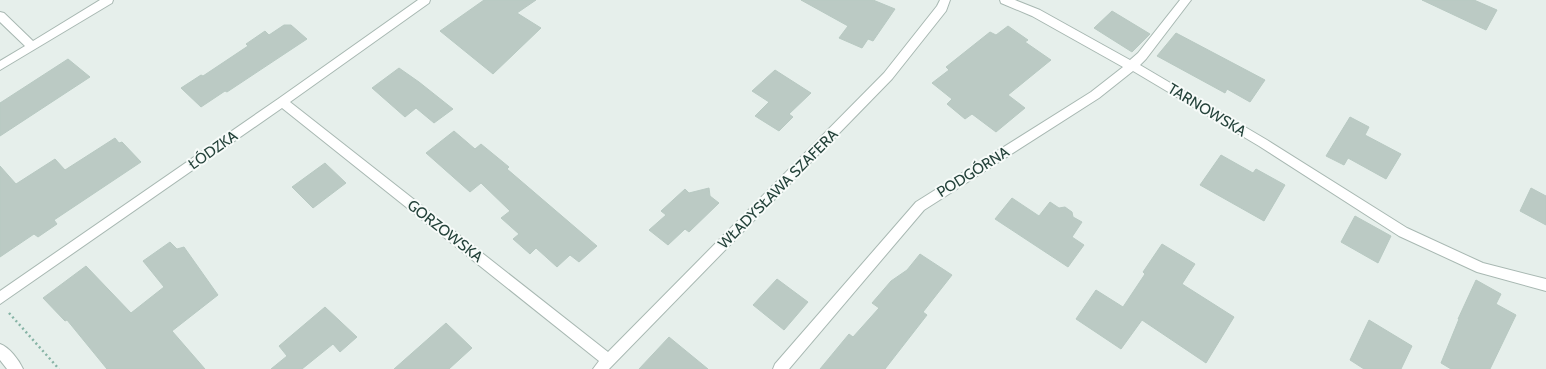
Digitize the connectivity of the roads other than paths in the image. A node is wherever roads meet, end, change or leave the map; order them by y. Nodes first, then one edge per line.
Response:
1 (108, 0) edge
2 (425, 0) edge
3 (945, 0) edge
4 (1005, 0) edge
5 (1186, 0) edge
6 (0, 16) edge
7 (32, 46) junction
8 (0, 66) edge
9 (1132, 66) junction
10 (282, 102) junction
11 (1546, 285) edge
12 (0, 298) edge
13 (0, 350) edge
14 (604, 365) edge
15 (16, 369) edge
16 (780, 369) edge

1 - 7 street
2 - 10 street, ŁÓDZKA
3 - 14 street, WŁADYSŁAWA SZAFERA
4 - 9 street, TARNOWSKA
5 - 9 street, PODGÓRNA
6 - 7 street
7 - 8 street
9 - 11 street, TARNOWSKA
9 - 16 street, PODGÓRNA
10 - 12 street, ŁÓDZKA
10 - 14 street, GORZOWSKA
13 - 15 street

